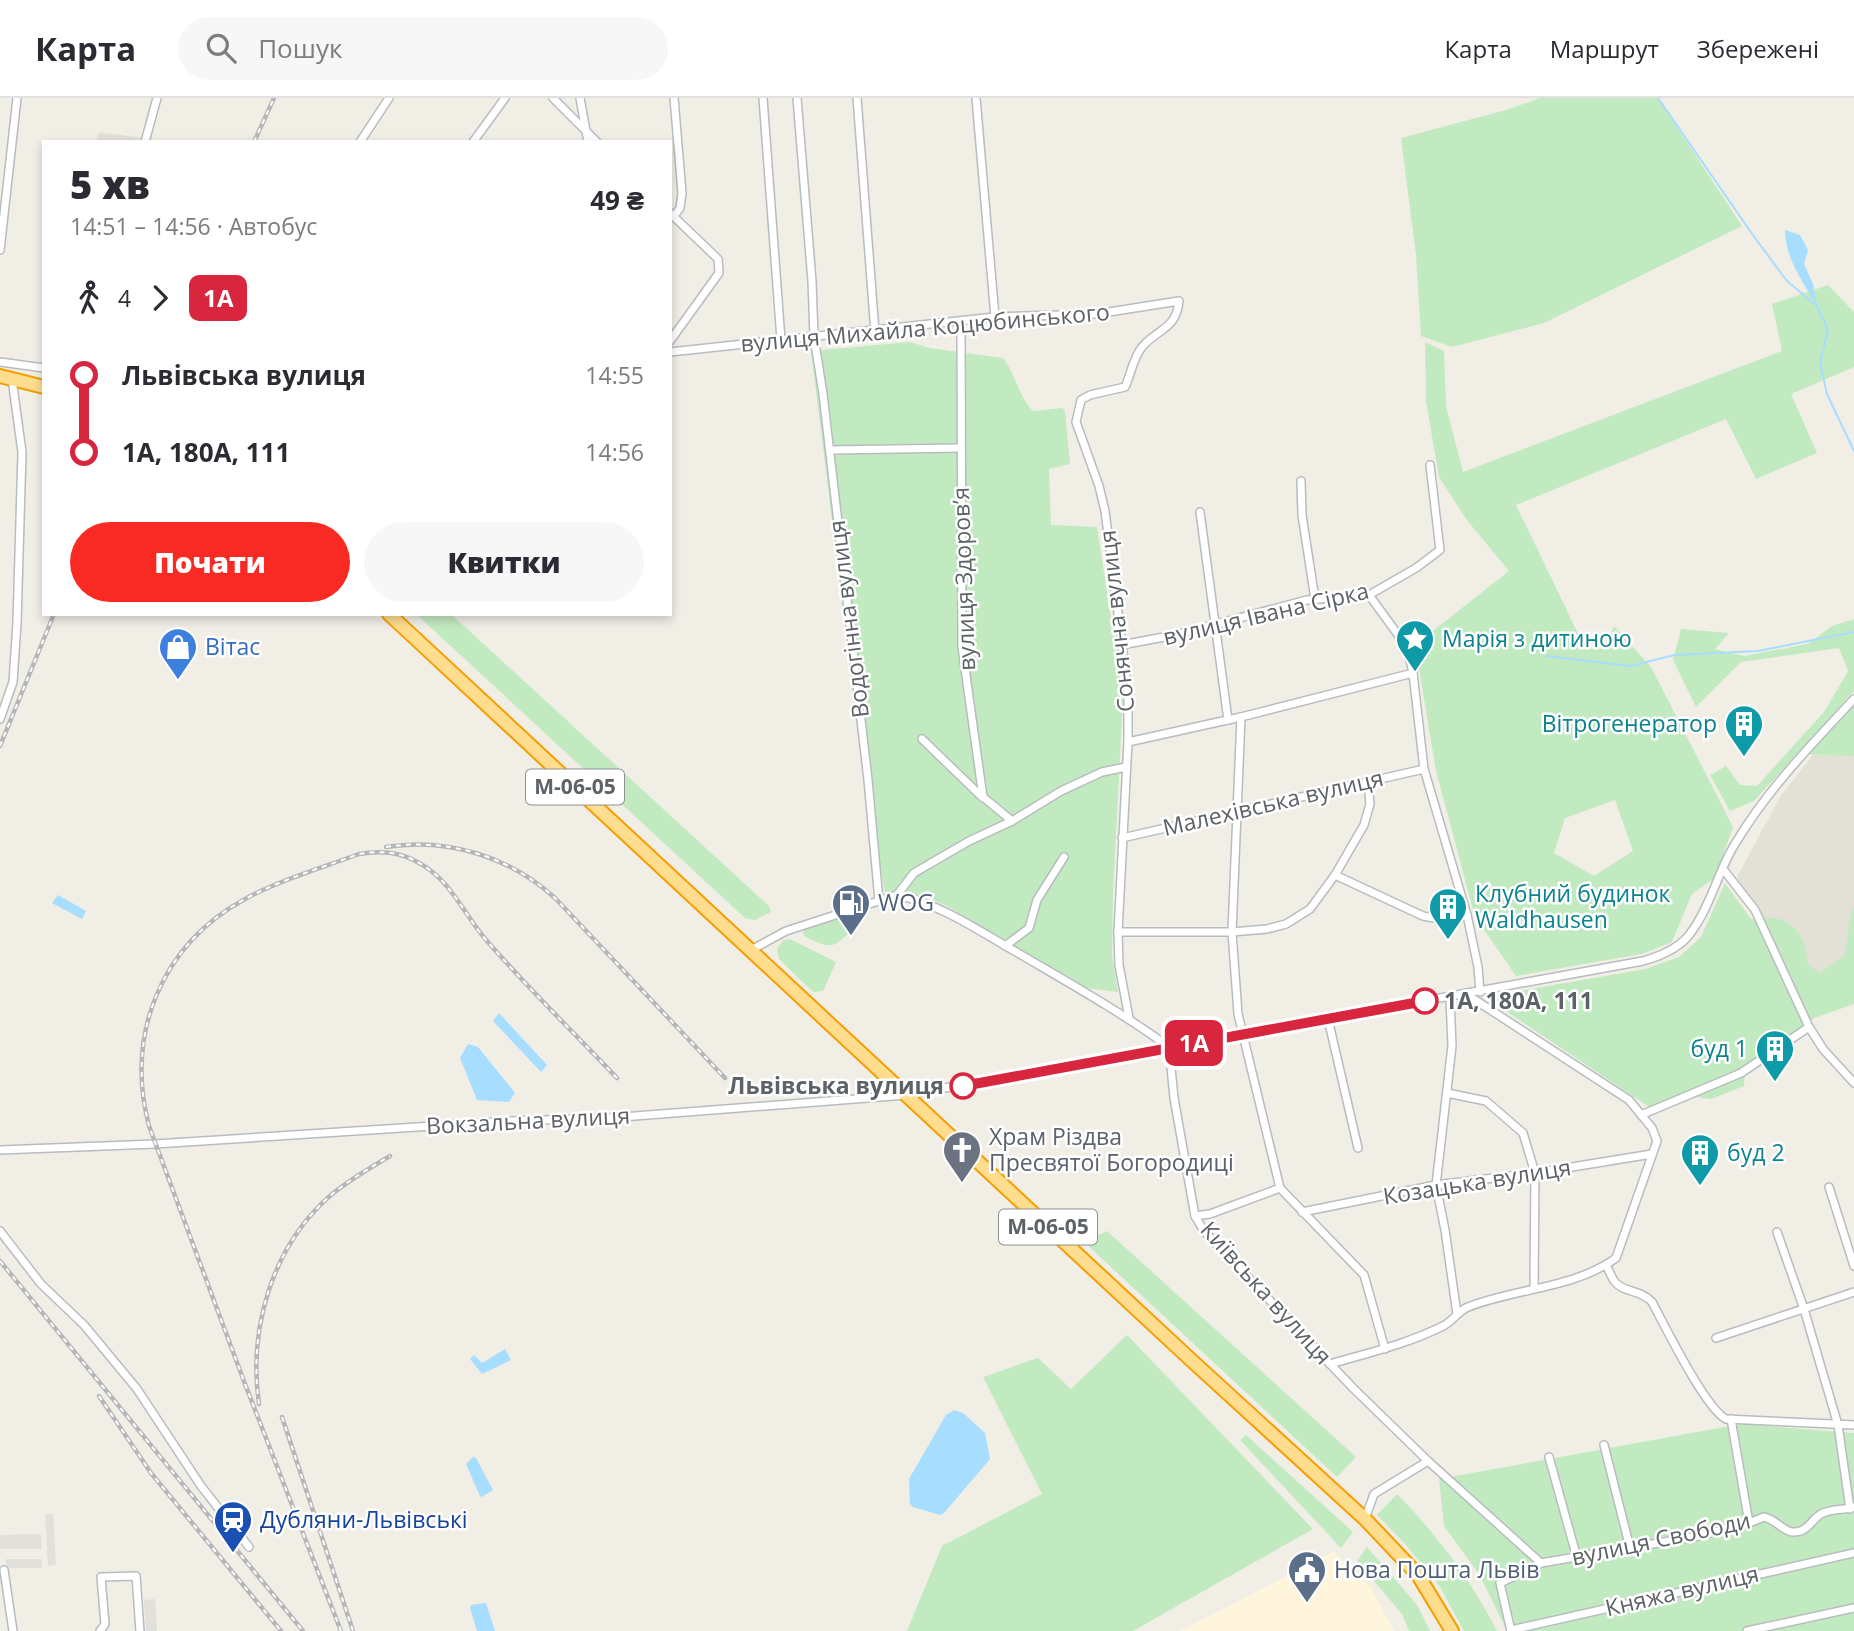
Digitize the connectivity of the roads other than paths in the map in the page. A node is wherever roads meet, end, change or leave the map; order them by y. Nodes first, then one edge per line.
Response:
1 (17, 98) edge
2 (157, 98) edge
3 (388, 98) edge
4 (505, 98) edge
5 (553, 98) edge
6 (580, 98) edge
7 (674, 98) edge
8 (763, 98) edge
9 (797, 98) edge
10 (857, 98) edge
11 (976, 98) edge
12 (585, 130) junction
13 (146, 140) edge
14 (361, 140) edge
15 (474, 140) edge
16 (588, 140) edge
17 (595, 140) edge
18 (672, 215) edge
19 (0, 250) edge
20 (995, 317) junction
21 (961, 321) junction
22 (875, 331) junction
23 (814, 337) junction
24 (672, 338) edge
25 (781, 340) junction
26 (672, 352) edge
27 (0, 362) edge
28 (42, 368) edge
29 (6, 377) edge
30 (42, 386) edge
31 (1125, 387) joint
32 (961, 448) junction
33 (830, 450) junction
34 (1430, 465) dead end
35 (1301, 481) dead end
36 (1200, 512) dead end
37 (1369, 595) junction
38 (1315, 599) junction
39 (391, 616) edge
40 (1214, 625) junction
41 (1121, 645) junction
42 (1413, 673) junction
43 (1854, 699) edge
44 (1241, 717) junction
45 (0, 719) edge
46 (1228, 720) junction
47 (922, 739) dead end
48 (1128, 742) junction
49 (1126, 767) junction
50 (1424, 769) junction
51 (1368, 782) junction
52 (983, 797) junction
53 (1237, 810) junction
54 (1012, 821) junction
55 (1122, 838) junction
56 (1064, 857) dead end
57 (1723, 869) junction
58 (1335, 875) junction
59 (897, 895) junction
60 (879, 901) junction
61 (1467, 915) junction
62 (1118, 932) junction
63 (1233, 932) junction
64 (1005, 946) junction
65 (751, 950) junction
66 (1480, 992) junction
67 (1466, 994) junction
68 (1450, 997) junction
69 (1129, 1018) junction
70 (1328, 1019) junction
71 (1809, 1027) junction
72 (1244, 1034) junction
73 (1169, 1047) junction
74 (1854, 1083) edge
75 (1447, 1093) junction
76 (906, 1095) junction
77 (1641, 1115) junction
78 (1358, 1148) dead end
79 (0, 1150) edge
80 (1652, 1154) junction
81 (1535, 1173) junction
82 (1436, 1185) junction
83 (1829, 1186) dead end
84 (1280, 1188) junction
85 (1302, 1212) junction
86 (1195, 1216) junction
87 (0, 1231) edge
88 (1777, 1232) dead end
89 (1606, 1265) junction
90 (1854, 1266) edge
91 (1534, 1288) junction
92 (1854, 1292) edge
93 (1804, 1309) junction
94 (1457, 1314) junction
95 (1716, 1338) dead end
96 (1385, 1349) junction
97 (1330, 1364) junction
98 (1731, 1419) junction
99 (1838, 1424) junction
100 (1854, 1426) edge
101 (1604, 1444) dead end
102 (1549, 1457) dead end
103 (1428, 1461) junction
104 (1852, 1508) edge
105 (1365, 1519) junction
106 (1749, 1523) junction
107 (249, 1547) dead end
108 (1630, 1548) junction
109 (1854, 1553) edge
110 (1577, 1558) junction
111 (1541, 1563) junction
112 (4, 1570) dead end
113 (1854, 1608) edge
114 (13, 1631) edge
115 (100, 1631) edge
116 (140, 1631) edge
117 (1452, 1631) edge
118 (1511, 1631) edge
119 (1747, 1631) edge

1 - 19 street
2 - 13 street
3 - 14 street
4 - 15 street
5 - 12 street
6 - 12 street
7 - 18 street
8 - 25 street
9 - 23 street, Водогінна вулиця
10 - 22 street
11 - 20 street
12 - 16 street
12 - 17 street
18 - 24 street
20 - 21 street, вулиця Михайла Коцюбинського
20 - 31 street, вулиця Михайла Коцюбинського
21 - 22 street, вулиця Михайла Коцюбинського
21 - 32 street, вулиця Здоровʼя
22 - 23 street, вулиця Михайла Коцюбинського
23 - 25 street, вулиця Михайла Коцюбинського
23 - 33 street, Водогінна вулиця
25 - 26 street, вулиця Михайла Коцюбинського
27 - 28 street
29 - 30 highway
29 - 45 street
31 - 41 street, Сонячна вулиця
32 - 33 street
32 - 52 street, вулиця Здоровʼя
33 - 60 street, Водогінна вулиця
34 - 37 street, вулиця Івана Сірка
35 - 38 street
36 - 40 street
37 - 38 street, вулиця Івана Сірка
37 - 42 street
38 - 40 street, вулиця Івана Сірка
39 - 65 highway, М-06-05
40 - 41 street, вулиця Івана Сірка
40 - 46 street
41 - 48 street, Сонячна вулиця
42 - 44 street
42 - 50 street
43 - 57 street, Вокзальна вулиця
44 - 46 street
44 - 53 street
46 - 48 street
47 - 52 street
48 - 49 street, Сонячна вулиця
49 - 54 street
49 - 55 street, Сонячна вулиця
50 - 51 street, Малехівська вулиця
50 - 61 street
51 - 53 street, Малехівська вулиця
51 - 58 street
52 - 54 street
53 - 55 street, Малехівська вулиця
53 - 63 street
54 - 59 street
55 - 62 street, Сонячна вулиця
56 - 64 street
57 - 66 street, Вокзальна вулиця
57 - 71 street
58 - 61 street
58 - 63 street
59 - 60 street
59 - 64 street
60 - 65 street
61 - 66 street
62 - 63 street
62 - 69 street, Сонячна вулиця
63 - 72 street
64 - 69 street
65 - 76 highway, М-06-05
66 - 67 street, Вокзальна вулиця
67 - 68 street, Вокзальна вулиця
67 - 77 street
68 - 70 street, Вокзальна вулиця
68 - 75 street
69 - 73 street
70 - 72 street, Вокзальна вулиця
70 - 78 street
71 - 74 street
71 - 77 street
72 - 73 street, Вокзальна вулиця
72 - 84 street
73 - 76 street, Вокзальна вулиця
73 - 86 street, Київська вулиця
75 - 81 street
75 - 82 street
76 - 79 street, Вокзальна вулиця
76 - 105 highway, М-06-05
77 - 80 street
80 - 81 street, Козацька вулиця
80 - 89 street
81 - 82 street, Козацька вулиця
81 - 91 street
82 - 85 street, Козацька вулиця
82 - 94 street
83 - 90 street
84 - 85 street
84 - 86 street
85 - 96 street
86 - 97 street, Київська вулиця
87 - 107 street
88 - 93 street
89 - 91 street
89 - 98 street
91 - 94 street
92 - 93 street
93 - 95 street
93 - 99 street
94 - 96 street
96 - 97 street
97 - 103 street, Київська вулиця
98 - 99 street
98 - 106 street
99 - 100 street
99 - 104 street
101 - 108 street
102 - 110 street
103 - 105 street
103 - 111 street, Київська вулиця
104 - 106 street, вулиця Свободи
105 - 117 highway, М-06-05
106 - 108 street, вулиця Свободи
108 - 110 street, вулиця Свободи
109 - 118 street, Княжа вулиця
110 - 111 street, вулиця Свободи
111 - 118 street
112 - 114 street
113 - 119 street
115 - 116 street

